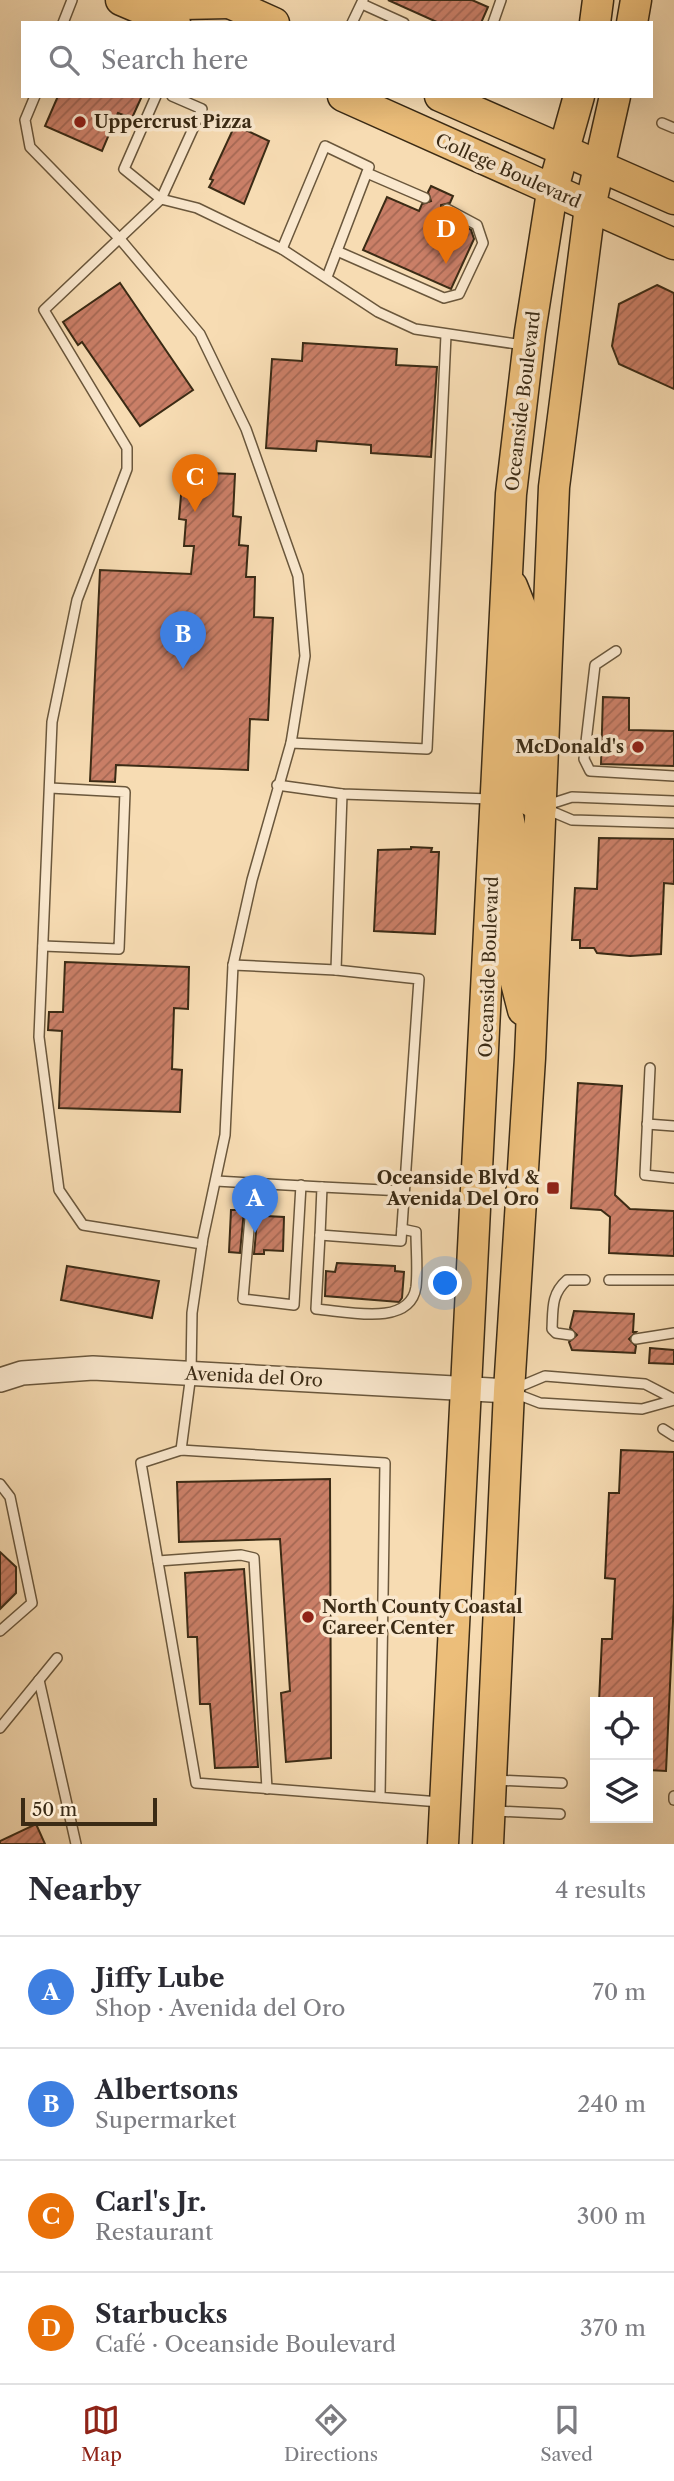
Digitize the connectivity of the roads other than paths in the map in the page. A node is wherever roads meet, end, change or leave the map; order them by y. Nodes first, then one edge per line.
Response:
1 (72, 0) edge
2 (121, 0) edge
3 (172, 0) edge
4 (501, 0) edge
5 (598, 0) edge
6 (636, 0) edge
7 (226, 1) edge
8 (362, 2) edge
9 (64, 21) edge
10 (170, 21) edge
11 (270, 21) edge
12 (353, 21) edge
13 (400, 21) edge
14 (494, 21) edge
15 (596, 21) edge
16 (632, 21) edge
17 (34, 98) edge
18 (155, 98) edge
19 (177, 98) edge
20 (347, 98) edge
21 (445, 98) edge
22 (578, 98) edge
23 (615, 98) edge
24 (662, 123) dead end
25 (674, 128) edge
26 (564, 151) junction
27 (599, 166) junction
28 (367, 173) junction
29 (552, 192) junction
30 (425, 198) dead end
31 (161, 199) junction
32 (674, 200) edge
33 (590, 207) junction
34 (447, 209) dead end
35 (120, 239) junction
36 (674, 244) edge
37 (282, 249) junction
38 (337, 251) junction
39 (327, 277) junction
40 (446, 335) junction
41 (528, 346) junction
42 (506, 577) junction
43 (616, 651) dead end
44 (291, 743) junction
45 (674, 776) edge
46 (277, 785) junction
47 (50, 788) junction
48 (342, 793) junction
49 (496, 800) junction
50 (674, 801) edge
51 (541, 807) junction
52 (674, 823) edge
53 (43, 946) junction
54 (233, 965) junction
55 (336, 970) junction
56 (531, 1041) junction
57 (650, 1068) dead end
58 (647, 1124) junction
59 (674, 1126) edge
60 (674, 1178) edge
61 (216, 1181) junction
62 (253, 1183) junction
63 (301, 1185) junction
64 (322, 1187) junction
65 (404, 1191) junction
66 (402, 1228) junction
67 (320, 1234) junction
68 (202, 1244) junction
69 (608, 1280) dead end
70 (674, 1280) edge
71 (585, 1281) dead end
72 (674, 1333) edge
73 (570, 1335) dead end
74 (636, 1339) dead end
75 (191, 1374) junction
76 (0, 1380) edge
77 (466, 1388) junction
78 (509, 1391) junction
79 (674, 1399) edge
80 (663, 1429) dead end
81 (674, 1436) edge
82 (181, 1450) junction
83 (0, 1484) edge
84 (158, 1560) junction
85 (0, 1631) edge
86 (57, 1658) dead end
87 (39, 1680) junction
88 (0, 1728) edge
89 (492, 1780) junction
90 (562, 1783) dead end
91 (268, 1789) junction
92 (380, 1797) junction
93 (445, 1802) junction
94 (490, 1811) junction
95 (560, 1814) dead end
96 (76, 1844) edge
97 (443, 1844) edge
98 (488, 1844) edge

1 - 9 lane
2 - 10 main road
3 - 7 main road
4 - 14 lane
5 - 15 main road
6 - 16 main road
7 - 11 main road
8 - 12 lane
8 - 13 lane
17 - 35 lane
18 - 31 lane
19 - 31 lane
20 - 29 main road, College Boulevard
21 - 26 main road
22 - 26 main road, Oceanside Boulevard
23 - 27 main road
24 - 25 lane
26 - 27 main road
26 - 29 main road, Oceanside Boulevard
27 - 32 main road
27 - 33 main road
28 - 30 lane
28 - 37 lane
28 - 38 lane
29 - 33 main road, College Boulevard
29 - 41 main road, Oceanside Boulevard
31 - 35 lane
31 - 37 lane
33 - 36 main road, College Boulevard
33 - 51 main road
34 - 38 lane
35 - 44 lane
35 - 47 lane
37 - 39 lane
38 - 39 lane
39 - 40 lane
40 - 41 lane
40 - 44 lane
41 - 42 main road, Oceanside Boulevard
42 - 49 main road, Oceanside Boulevard
42 - 51 main road
43 - 45 lane
44 - 46 lane
46 - 48 lane
46 - 54 lane
47 - 53 lane
47 - 53 lane
48 - 49 lane
48 - 55 lane
49 - 56 main road
49 - 77 main road, Oceanside Boulevard
50 - 51 lane
51 - 52 lane
51 - 56 main road
53 - 68 lane
54 - 55 lane
54 - 61 lane
55 - 65 lane
56 - 78 main road
57 - 58 lane
58 - 59 lane
58 - 60 lane
61 - 62 lane
61 - 68 lane
62 - 63 lane
62 - 63 lane
63 - 64 lane
64 - 65 lane
64 - 67 lane
65 - 66 lane
66 - 67 lane
66 - 67 lane
68 - 75 lane
69 - 70 lane
71 - 73 lane
72 - 74 lane
75 - 76 street, Avenida del Oro
75 - 77 street, Avenida del Oro
75 - 82 lane
77 - 78 street, Avenida del Oro
77 - 93 main road, Oceanside Boulevard
78 - 79 lane
78 - 79 lane
78 - 89 main road
80 - 81 lane
82 - 84 lane
82 - 92 lane
83 - 85 lane
84 - 91 lane
84 - 91 lane
86 - 87 lane
87 - 88 lane
87 - 96 lane
89 - 90 lane
89 - 94 main road
91 - 92 lane
92 - 93 lane
93 - 97 main road, Oceanside Boulevard
94 - 95 lane
94 - 98 main road

